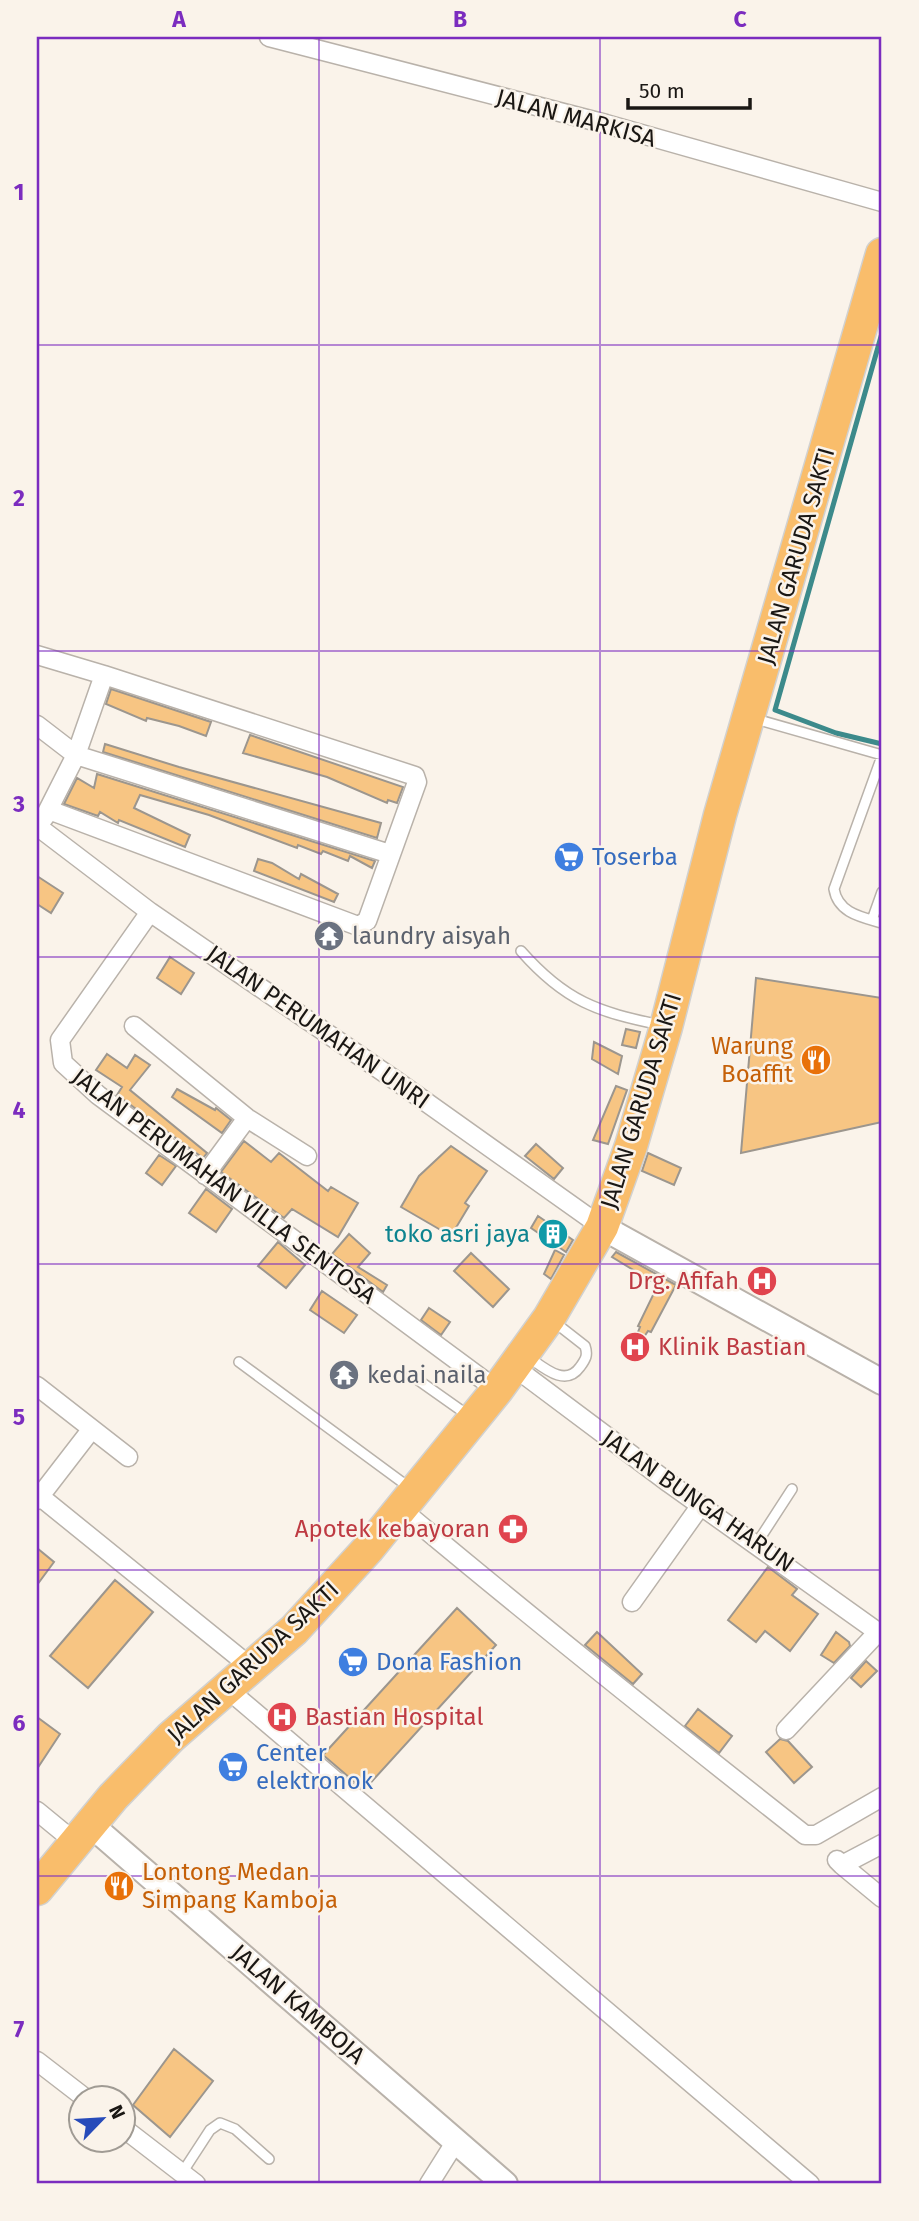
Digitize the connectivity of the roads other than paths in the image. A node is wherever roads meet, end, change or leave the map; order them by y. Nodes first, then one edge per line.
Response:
1 (269, 37) edge
2 (882, 202) edge
3 (881, 263) edge
4 (37, 655) edge
5 (104, 675) junction
6 (750, 718) junction
7 (37, 725) edge
8 (76, 755) junction
9 (882, 755) edge
10 (49, 810) junction
11 (38, 827) edge
12 (390, 854) junction
13 (882, 892) edge
14 (150, 912) junction
15 (877, 922) edge
16 (521, 951) dead end
17 (134, 1026) dead end
18 (666, 1027) junction
19 (247, 1118) junction
20 (307, 1156) dead end
21 (205, 1175) junction
22 (601, 1227) junction
23 (549, 1318) junction
24 (239, 1362) dead end
25 (511, 1370) junction
26 (411, 1375) dead end
27 (882, 1382) edge
28 (37, 1386) edge
29 (473, 1419) junction
30 (91, 1430) junction
31 (128, 1457) dead end
32 (792, 1489) dead end
33 (38, 1497) edge
34 (408, 1500) junction
35 (701, 1505) junction
36 (757, 1543) junction
37 (632, 1602) dead end
38 (880, 1633) edge
39 (252, 1668) junction
40 (225, 1688) junction
41 (786, 1730) dead end
42 (882, 1797) edge
43 (37, 1811) edge
44 (83, 1834) junction
45 (882, 1844) edge
46 (37, 1888) edge
47 (882, 1898) edge
48 (37, 2061) edge
49 (67, 2084) edge
50 (136, 2138) edge
51 (456, 2141) junction
52 (269, 2159) dead end
53 (189, 2179) edge
54 (429, 2184) edge
55 (505, 2184) edge
56 (810, 2184) edge

1 - 2 street, JALAN MARKISA
3 - 6 highway, JALAN GARUDA SAKTI
4 - 5 street
5 - 8 street
5 - 12 street
6 - 9 lane
6 - 18 highway, JALAN GARUDA SAKTI
7 - 8 street
8 - 10 street
8 - 12 street
9 - 15 lane
10 - 11 street
10 - 12 street
11 - 14 street, JALAN PERUMAHAN UNRI
13 - 15 lane
14 - 21 street, JALAN PERUMAHAN VILLA SENTOSA
14 - 22 street, JALAN PERUMAHAN UNRI
16 - 18 lane
17 - 19 street
18 - 22 highway, JALAN GARUDA SAKTI
19 - 20 street
19 - 21 street
21 - 25 street, JALAN PERUMAHAN VILLA SENTOSA
22 - 23 highway, JALAN GARUDA SAKTI
22 - 27 street
23 - 25 highway, JALAN GARUDA SAKTI
23 - 25 lane
24 - 34 lane
25 - 29 highway, JALAN GARUDA SAKTI
25 - 35 street, JALAN BUNGA HARUN
26 - 29 lane
28 - 30 street
29 - 34 highway, JALAN GARUDA SAKTI
30 - 31 street
30 - 33 street
32 - 36 lane
33 - 39 street
34 - 39 highway, JALAN GARUDA SAKTI
34 - 42 street
35 - 36 street, JALAN BUNGA HARUN
35 - 37 street
36 - 38 street, JALAN BUNGA HARUN
38 - 41 street
39 - 40 highway, JALAN GARUDA SAKTI
40 - 44 highway, JALAN GARUDA SAKTI
40 - 56 street
43 - 44 street
44 - 46 highway, JALAN GARUDA SAKTI
44 - 51 street, JALAN KAMBOJA
45 - 47 street
48 - 49 street
50 - 53 street
51 - 54 street
51 - 55 street, JALAN KAMBOJA
52 - 53 lane

